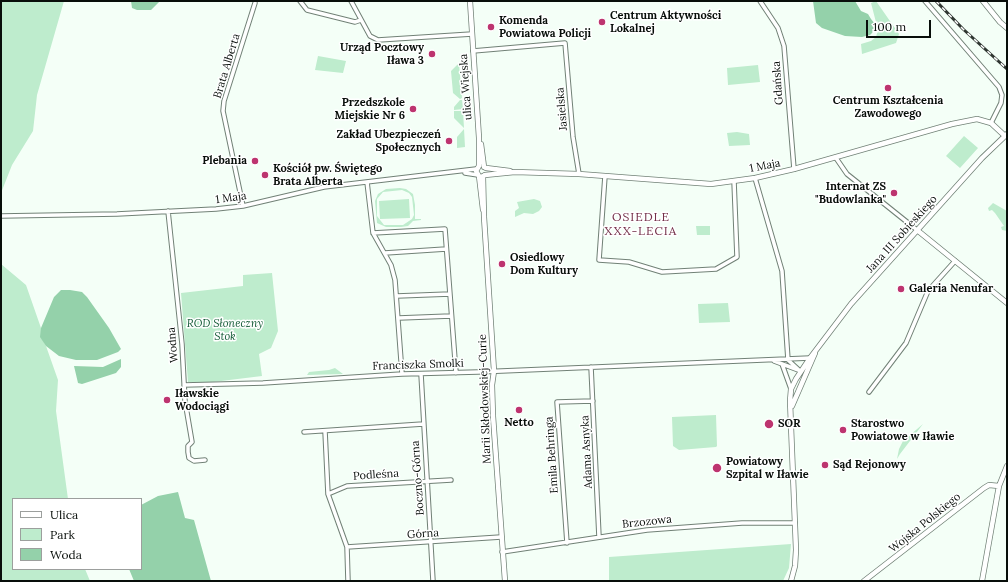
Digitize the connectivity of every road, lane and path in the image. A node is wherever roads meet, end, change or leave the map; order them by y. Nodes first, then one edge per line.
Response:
1 (300, 1) edge
2 (351, 1) edge
3 (470, 1) edge
4 (760, 1) edge
5 (925, 1) edge
6 (983, 1) edge
7 (255, 3) dead end
8 (361, 20) junction
9 (1007, 28) edge
10 (472, 34) junction
11 (473, 51) junction
12 (991, 123) junction
13 (1006, 135) edge
14 (836, 158) junction
15 (481, 168) junction
16 (794, 169) junction
17 (462, 172) junction
18 (515, 172) junction
19 (579, 174) junction
20 (481, 176) junction
21 (605, 176) junction
22 (755, 178) junction
23 (734, 181) junction
24 (367, 182) junction
25 (243, 206) junction
26 (168, 211) junction
27 (1, 216) edge
28 (917, 230) junction
29 (373, 233) junction
30 (446, 249) junction
31 (385, 253) junction
32 (955, 261) junction
33 (450, 294) junction
34 (397, 296) junction
35 (1007, 303) edge
36 (451, 316) junction
37 (398, 318) junction
38 (816, 351) junction
39 (810, 358) junction
40 (772, 360) junction
41 (788, 360) junction
42 (782, 364) junction
43 (591, 367) junction
44 (494, 371) junction
45 (456, 373) junction
46 (803, 373) junction
47 (402, 374) junction
48 (421, 374) junction
49 (184, 385) junction
50 (792, 389) junction
51 (869, 392) dead end
52 (593, 401) junction
53 (791, 407) junction
54 (423, 424) junction
55 (325, 431) junction
56 (304, 432) dead end
57 (205, 460) dead end
58 (1007, 466) edge
59 (451, 480) dead end
60 (427, 481) junction
61 (1000, 486) junction
62 (328, 494) junction
63 (796, 523) junction
64 (501, 537) junction
65 (599, 537) junction
66 (431, 543) junction
67 (567, 543) junction
68 (347, 548) junction
69 (502, 552) junction
70 (348, 581) edge
71 (433, 581) edge
72 (504, 581) edge
73 (791, 581) edge
74 (864, 581) edge
75 (982, 581) edge

1 - 8 street
2 - 8 street
3 - 10 street, ulica Wiejska
4 - 16 street, Gdańska
5 - 12 street
6 - 9 street
7 - 25 street, Brata Alberta
8 - 10 street
10 - 11 street, ulica Wiejska
11 - 15 street, ulica Wiejska
11 - 19 street, Jasielska
12 - 13 street
12 - 14 street, 1 Maja
13 - 28 street, Jana III Sobieskiego
14 - 16 street, 1 Maja
14 - 28 street
15 - 17 street, 1 Maja
15 - 18 street, 1 Maja
15 - 20 street
15 - 20 street
16 - 22 street, 1 Maja
17 - 20 street, 1 Maja
17 - 24 street, 1 Maja
18 - 19 street, 1 Maja
18 - 20 street, 1 Maja
19 - 21 street, 1 Maja
20 - 44 street, Marii Skłodowskiej-Curie
21 - 23 street, 1 Maja
21 - 23 street
22 - 23 street, 1 Maja
22 - 41 street
24 - 25 street, 1 Maja
24 - 29 street
25 - 26 street, 1 Maja
26 - 27 street, 1 Maja
26 - 49 street, Wodna
28 - 32 street
28 - 38 street, Jana III Sobieskiego
29 - 30 street
29 - 31 street
30 - 31 street
30 - 33 street
31 - 34 street
32 - 35 street
32 - 51 street
33 - 34 street
33 - 36 street
34 - 37 street
36 - 37 street
36 - 45 street
37 - 47 street
38 - 39 street, Jana III Sobieskiego
38 - 46 street, Jana III Sobieskiego
39 - 41 street, Franciszka Smolki
39 - 46 street, Jana III Sobieskiego
40 - 41 street, Franciszka Smolki
40 - 42 street, Franciszka Smolki
40 - 43 street, Franciszka Smolki
41 - 46 street
42 - 46 street, Franciszka Smolki
42 - 50 street
43 - 44 street, Franciszka Smolki
43 - 52 street, Adama Asnyka
44 - 45 street, Franciszka Smolki
44 - 64 street, Marii Skłodowskiej-Curie
45 - 48 street, Franciszka Smolki
46 - 50 street
46 - 53 street
47 - 48 street, Franciszka Smolki
47 - 49 street, Franciszka Smolki
48 - 54 street, Boczno-Górna
49 - 57 street, Wodna
50 - 53 street
52 - 65 street, Adama Asnyka
52 - 67 street, Emila Behringa
53 - 63 street
54 - 55 street
54 - 60 street, Boczno-Górna
55 - 56 street
55 - 62 street
58 - 61 street
59 - 60 street, Podleśna
60 - 62 street, Podleśna
60 - 66 street, Boczno-Górna
61 - 74 street, Wojska Polskiego
61 - 75 street
62 - 68 street
63 - 65 street, Brzozowa
63 - 73 street
64 - 66 street, Górna
64 - 69 street, Marii Skłodowskiej-Curie
65 - 67 street, Brzozowa
66 - 68 street, Górna
66 - 71 street, Boczno-Górna
67 - 69 street, Brzozowa
68 - 70 street
69 - 72 street, Marii Skłodowskiej-Curie

